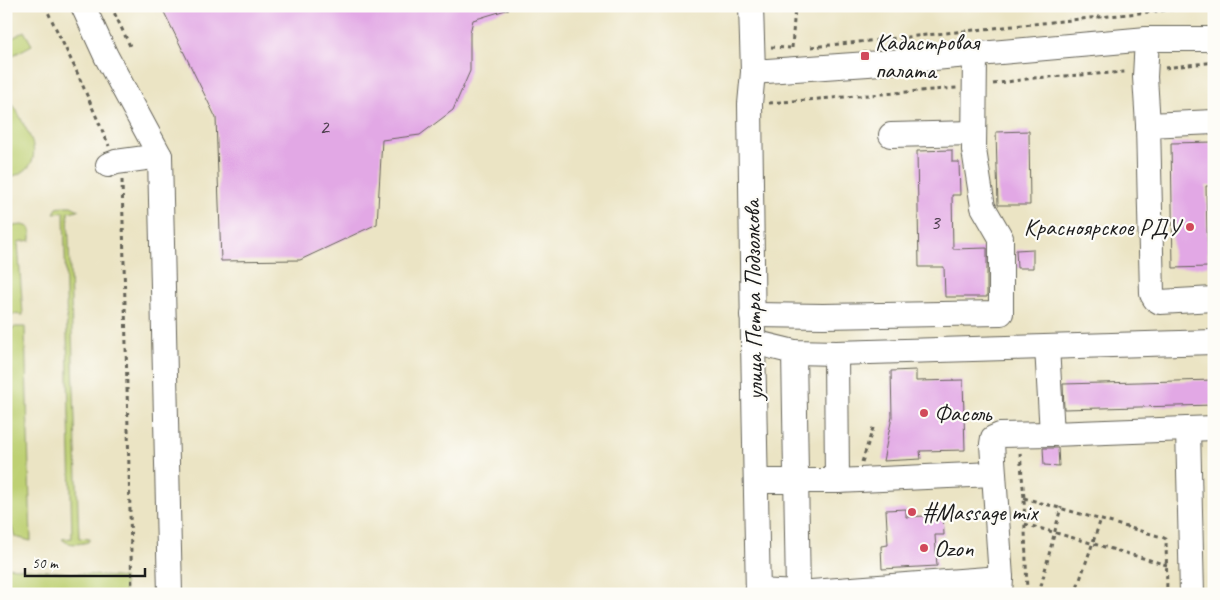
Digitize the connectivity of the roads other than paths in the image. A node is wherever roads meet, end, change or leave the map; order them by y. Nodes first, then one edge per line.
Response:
1 (83, 6) edge
2 (751, 6) edge
3 (1147, 39) junction
4 (1213, 41) edge
5 (975, 55) junction
6 (753, 72) junction
7 (1214, 122) edge
8 (1148, 125) junction
9 (974, 133) junction
10 (892, 135) dead end
11 (160, 156) junction
12 (112, 164) road end
13 (1214, 300) edge
14 (752, 315) junction
15 (753, 342) junction
16 (1214, 342) edge
17 (1047, 348) junction
18 (794, 352) junction
19 (836, 352) junction
20 (1214, 428) edge
21 (1188, 429) junction
22 (1052, 434) junction
23 (993, 474) junction
24 (756, 481) junction
25 (847, 481) junction
26 (796, 482) junction
27 (1000, 586) edge
28 (758, 592) edge
29 (798, 593) edge
30 (170, 594) edge
31 (1192, 594) edge

1 - 11 street
2 - 6 street, улица Петра Подзолкова
3 - 4 street
3 - 5 street
3 - 8 street
5 - 6 street
5 - 9 street
6 - 14 street, улица Петра Подзолкова
7 - 8 street
8 - 13 street
9 - 10 street
9 - 14 street
11 - 12 street
11 - 30 street
14 - 15 street, улица Петра Подзолкова
15 - 18 street
15 - 24 street, улица Петра Подзолкова
16 - 17 street
17 - 19 street
17 - 22 street
18 - 19 street
18 - 26 street
19 - 25 street
20 - 21 street
21 - 22 street
21 - 31 street
22 - 23 street
23 - 25 street
23 - 27 street
24 - 26 street
24 - 28 street, улица Петра Подзолкова
25 - 26 street
26 - 29 street
27 - 29 street
28 - 29 street

